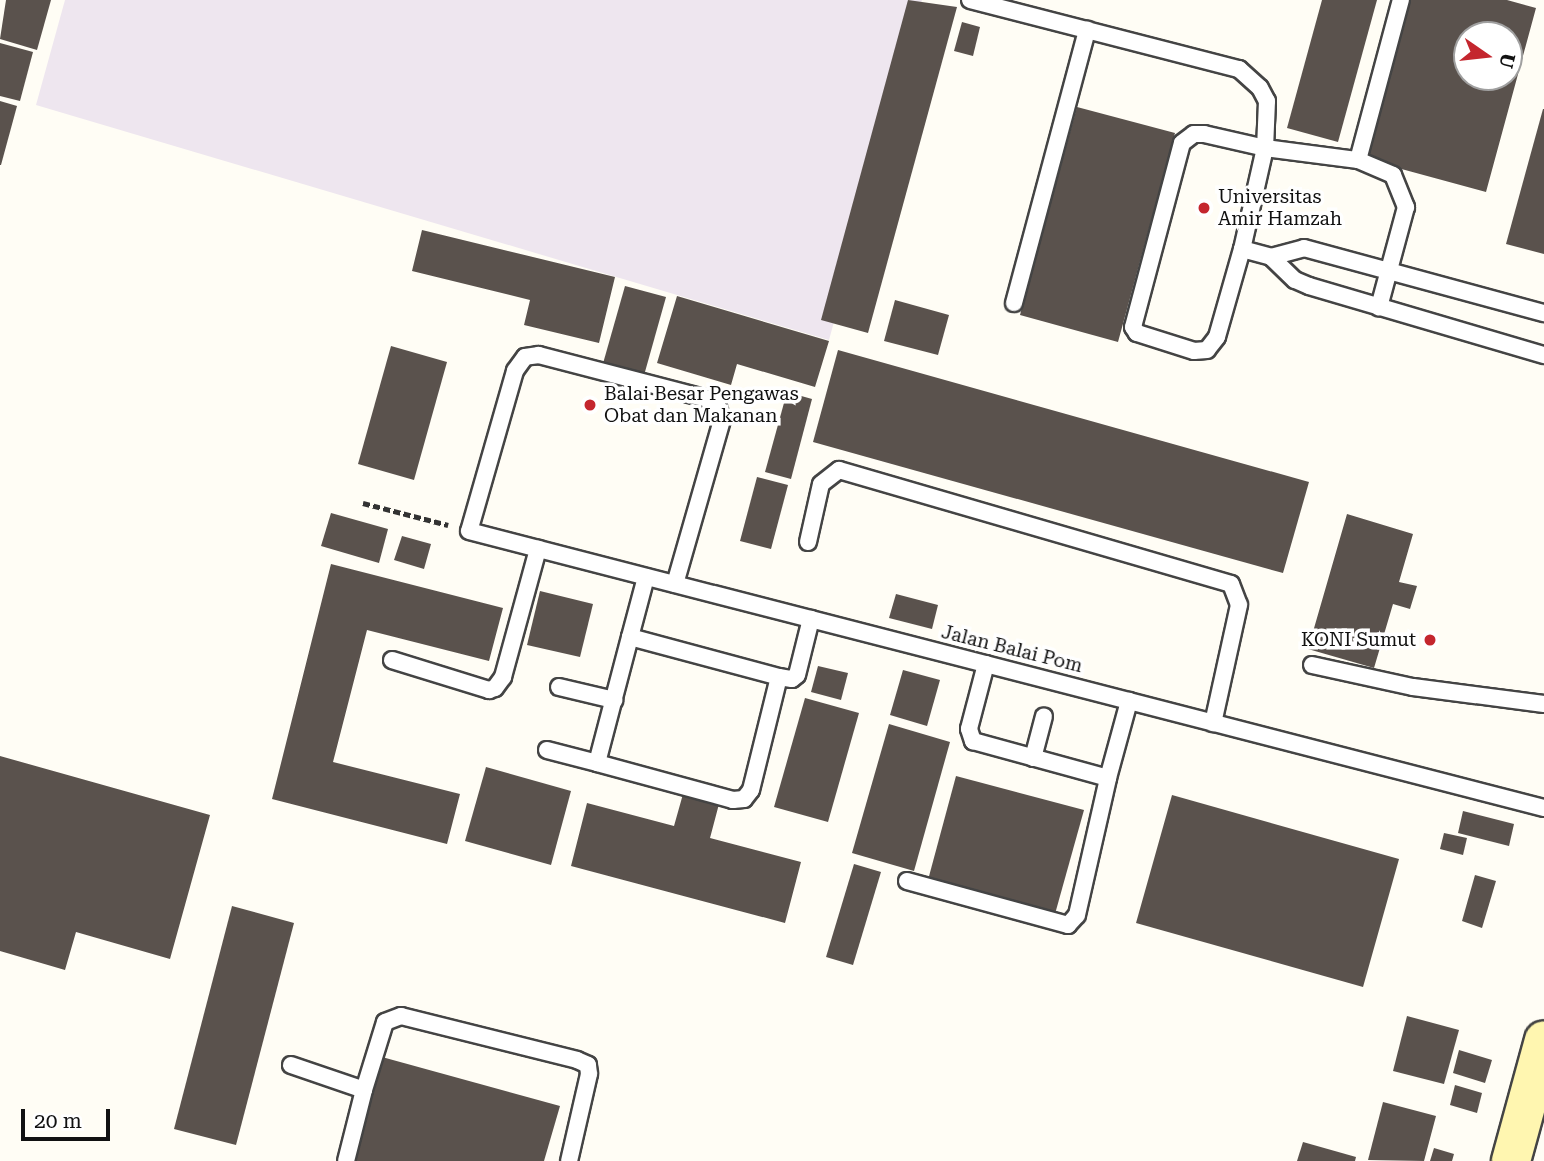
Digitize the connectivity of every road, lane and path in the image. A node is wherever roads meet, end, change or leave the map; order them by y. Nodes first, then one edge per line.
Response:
1 (970, 0) edge
2 (1401, 0) edge
3 (1087, 30) junction
4 (1265, 148) junction
5 (1358, 160) junction
6 (1242, 249) junction
7 (1271, 257) junction
8 (1388, 270) junction
9 (1014, 303) dead end
10 (1379, 307) junction
11 (1544, 313) edge
12 (1544, 355) edge
13 (363, 503) dead end
14 (469, 531) junction
15 (808, 542) dead end
16 (538, 549) junction
17 (646, 577) junction
18 (675, 584) junction
19 (811, 619) junction
20 (630, 637) junction
21 (391, 660) dead end
22 (986, 664) junction
23 (1312, 665) dead end
24 (779, 677) junction
25 (559, 687) dead end
26 (614, 700) junction
27 (1129, 701) junction
28 (1544, 704) edge
29 (1044, 716) dead end
30 (1213, 723) junction
31 (547, 750) dead end
32 (1033, 758) junction
33 (597, 763) junction
34 (1108, 778) junction
35 (1544, 808) edge
36 (907, 881) dead end
37 (1544, 1040) edge
38 (291, 1065) dead end
39 (365, 1090) junction
40 (346, 1161) edge
41 (569, 1161) edge
42 (1511, 1161) edge

1 - 3 lane
2 - 5 lane
3 - 4 lane
3 - 9 lane
4 - 5 lane
4 - 6 lane
4 - 6 lane
5 - 8 lane
6 - 7 lane
7 - 8 lane
7 - 10 lane
8 - 10 lane
8 - 11 lane
10 - 12 lane
13 - 14 path
14 - 16 lane, Jalan Balai Pom
14 - 18 lane
15 - 30 lane
16 - 17 lane, Jalan Balai Pom
16 - 21 lane
17 - 18 lane, Jalan Balai Pom
17 - 20 lane
18 - 19 lane, Jalan Balai Pom
19 - 22 lane, Jalan Balai Pom
19 - 24 lane
20 - 24 lane
20 - 26 lane
22 - 27 lane, Jalan Balai Pom
22 - 32 lane
23 - 28 lane
24 - 33 lane
25 - 26 lane
26 - 33 lane
27 - 30 lane, Jalan Balai Pom
27 - 34 lane
29 - 32 lane
30 - 35 lane, Jalan Balai Pom
31 - 33 lane
32 - 34 lane
34 - 36 lane
37 - 42 street
38 - 39 lane
39 - 40 lane
39 - 41 lane

